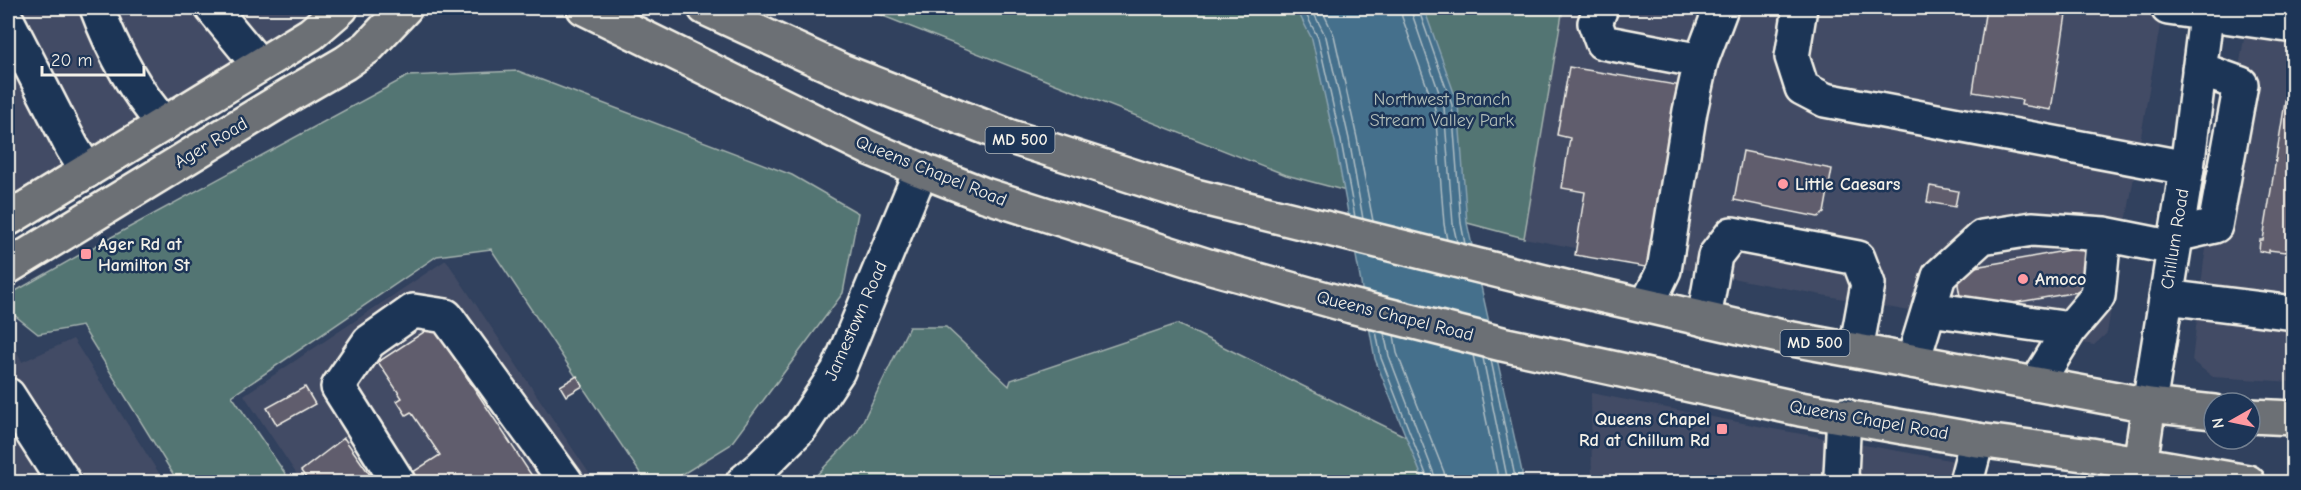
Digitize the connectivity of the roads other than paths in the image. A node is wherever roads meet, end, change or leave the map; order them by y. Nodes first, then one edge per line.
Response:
1 (97, 8) edge
2 (212, 8) edge
3 (330, 8) edge
4 (341, 8) edge
5 (405, 8) edge
6 (584, 8) edge
7 (705, 8) edge
8 (1601, 8) edge
9 (1721, 8) edge
10 (1800, 8) edge
11 (2168, 8) edge
12 (2207, 11) edge
13 (8, 22) edge
14 (2294, 26) edge
15 (311, 34) junction
16 (1701, 61) junction
17 (260, 65) junction
18 (2199, 69) junction
19 (164, 124) junction
20 (2187, 168) junction
21 (921, 170) junction
22 (87, 171) junction
23 (8, 219) edge
24 (2104, 234) junction
25 (2175, 241) junction
26 (8, 267) edge
27 (2166, 297) junction
28 (1647, 305) junction
29 (1930, 309) junction
30 (2294, 313) edge
31 (1704, 319) junction
32 (2070, 329) junction
33 (1856, 350) junction
34 (1913, 361) junction
35 (2036, 384) junction
36 (8, 395) edge
37 (2149, 405) junction
38 (2202, 411) edge
39 (1844, 415) junction
40 (2262, 417) edge
41 (2294, 418) edge
42 (1977, 440) junction
43 (2138, 476) edge
44 (64, 483) edge
45 (398, 483) edge
46 (566, 483) edge
47 (742, 483) edge
48 (1843, 483) edge
49 (1966, 483) edge
50 (2248, 483) edge

1 - 19 street
2 - 17 street
3 - 15 main road
4 - 15 main road
5 - 26 main road, Ager Road
6 - 21 main road, Queens Chapel Road
7 - 28 main road, MD 500
8 - 16 street
9 - 16 street
10 - 20 street
11 - 12 street
12 - 14 street
12 - 18 street, Chillum Road
13 - 22 street
15 - 17 main road
16 - 28 street
17 - 19 main road
18 - 20 street, Chillum Road
18 - 25 street
19 - 22 main road
20 - 25 street, Chillum Road
21 - 39 main road, Queens Chapel Road
21 - 47 street, Jamestown Road
22 - 23 main road
24 - 25 street
24 - 29 street
24 - 32 street
25 - 27 street, Chillum Road
27 - 30 street
27 - 37 street, Chillum Road
28 - 31 main road, MD 500
29 - 32 street
29 - 34 street
31 - 33 main road, MD 500
31 - 33 street
32 - 35 street
33 - 34 main road, MD 500
34 - 35 main road, MD 500
35 - 37 main road, MD 500
36 - 44 street
37 - 38 main road, MD 500
37 - 43 main road, Chillum Road
39 - 42 main road, Queens Chapel Road
39 - 48 street
40 - 41 main road
42 - 43 main road, Queens Chapel Road
42 - 49 street
43 - 50 main road, Queens Chapel Road
45 - 46 street

